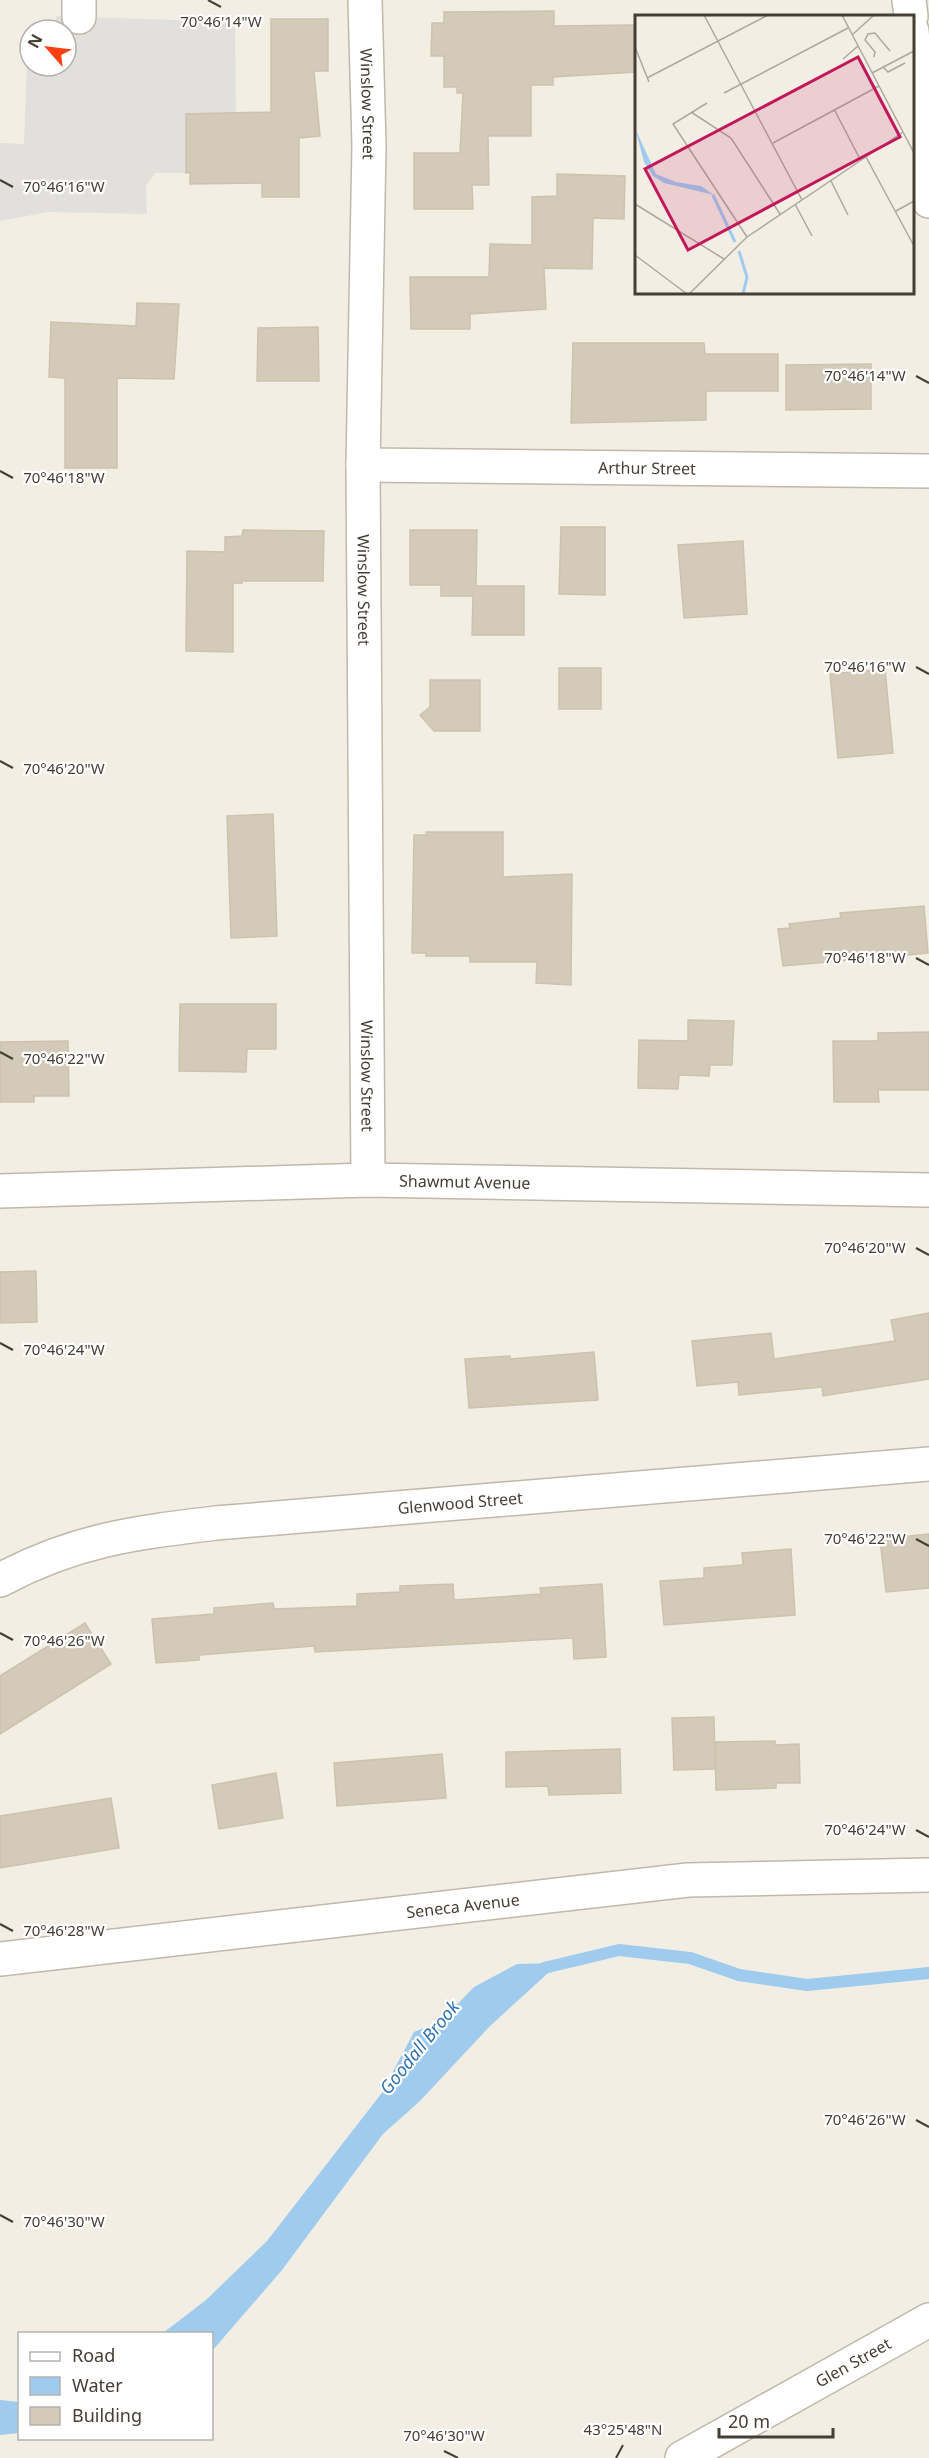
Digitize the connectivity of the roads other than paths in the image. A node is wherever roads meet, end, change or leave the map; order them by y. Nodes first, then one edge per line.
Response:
1 (365, 0) edge
2 (909, 0) edge
3 (911, 15) edge
4 (914, 51) edge
5 (929, 201) edge
6 (363, 465) junction
7 (929, 471) edge
8 (368, 1180) junction
9 (929, 1190) edge
10 (0, 1191) edge
11 (929, 1464) edge
12 (0, 1580) edge
13 (929, 1875) edge
14 (0, 1959) edge
15 (929, 2320) edge
16 (682, 2458) edge

1 - 6 street, Winslow Street
2 - 3 street
4 - 5 street
6 - 7 street, Arthur Street
6 - 8 street, Winslow Street
8 - 9 street, Shawmut Avenue
8 - 10 street, Shawmut Avenue
11 - 12 street, Glenwood Street
13 - 14 street, Seneca Avenue
15 - 16 street, Glen Street

